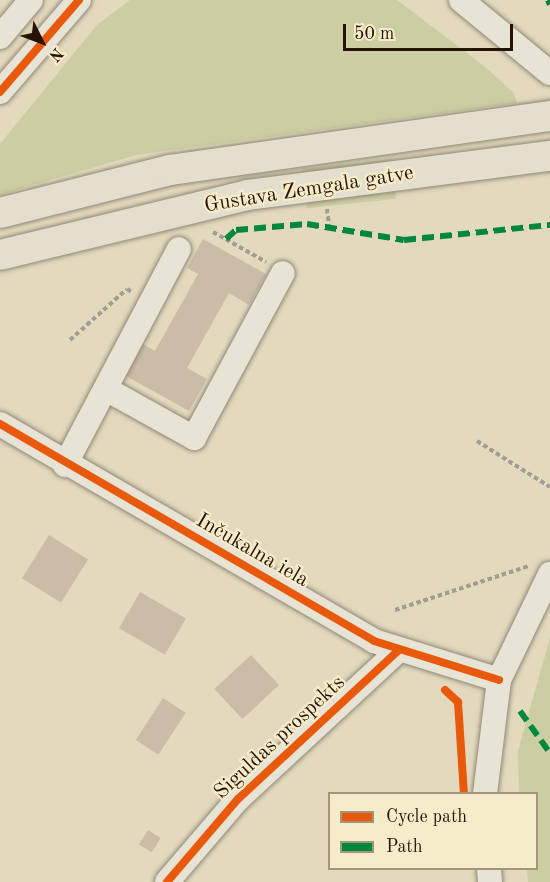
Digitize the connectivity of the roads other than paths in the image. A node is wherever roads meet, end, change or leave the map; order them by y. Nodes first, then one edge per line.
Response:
1 (31, 0) edge
2 (80, 0) edge
3 (461, 0) edge
4 (0, 37) edge
5 (550, 73) edge
6 (0, 92) edge
7 (550, 116) edge
8 (550, 156) edge
9 (0, 213) edge
10 (179, 249) road end
11 (0, 255) edge
12 (284, 273) road end
13 (106, 389) junction
14 (0, 424) edge
15 (65, 465) junction
16 (540, 570) edge
17 (398, 651) junction
18 (499, 680) junction
19 (485, 792) edge
20 (166, 882) edge

1 - 4 street
2 - 6 street
3 - 5 street
7 - 9 main road, Gustava Zemgala gatve
8 - 11 main road, Gustava Zemgala gatve
10 - 13 street
12 - 13 street
13 - 15 street
14 - 15 street, Inčukalna iela
15 - 17 street, Inčukalna iela
16 - 18 street
17 - 18 street, Inčukalna iela
17 - 20 street, Siguldas prospekts
18 - 19 street

